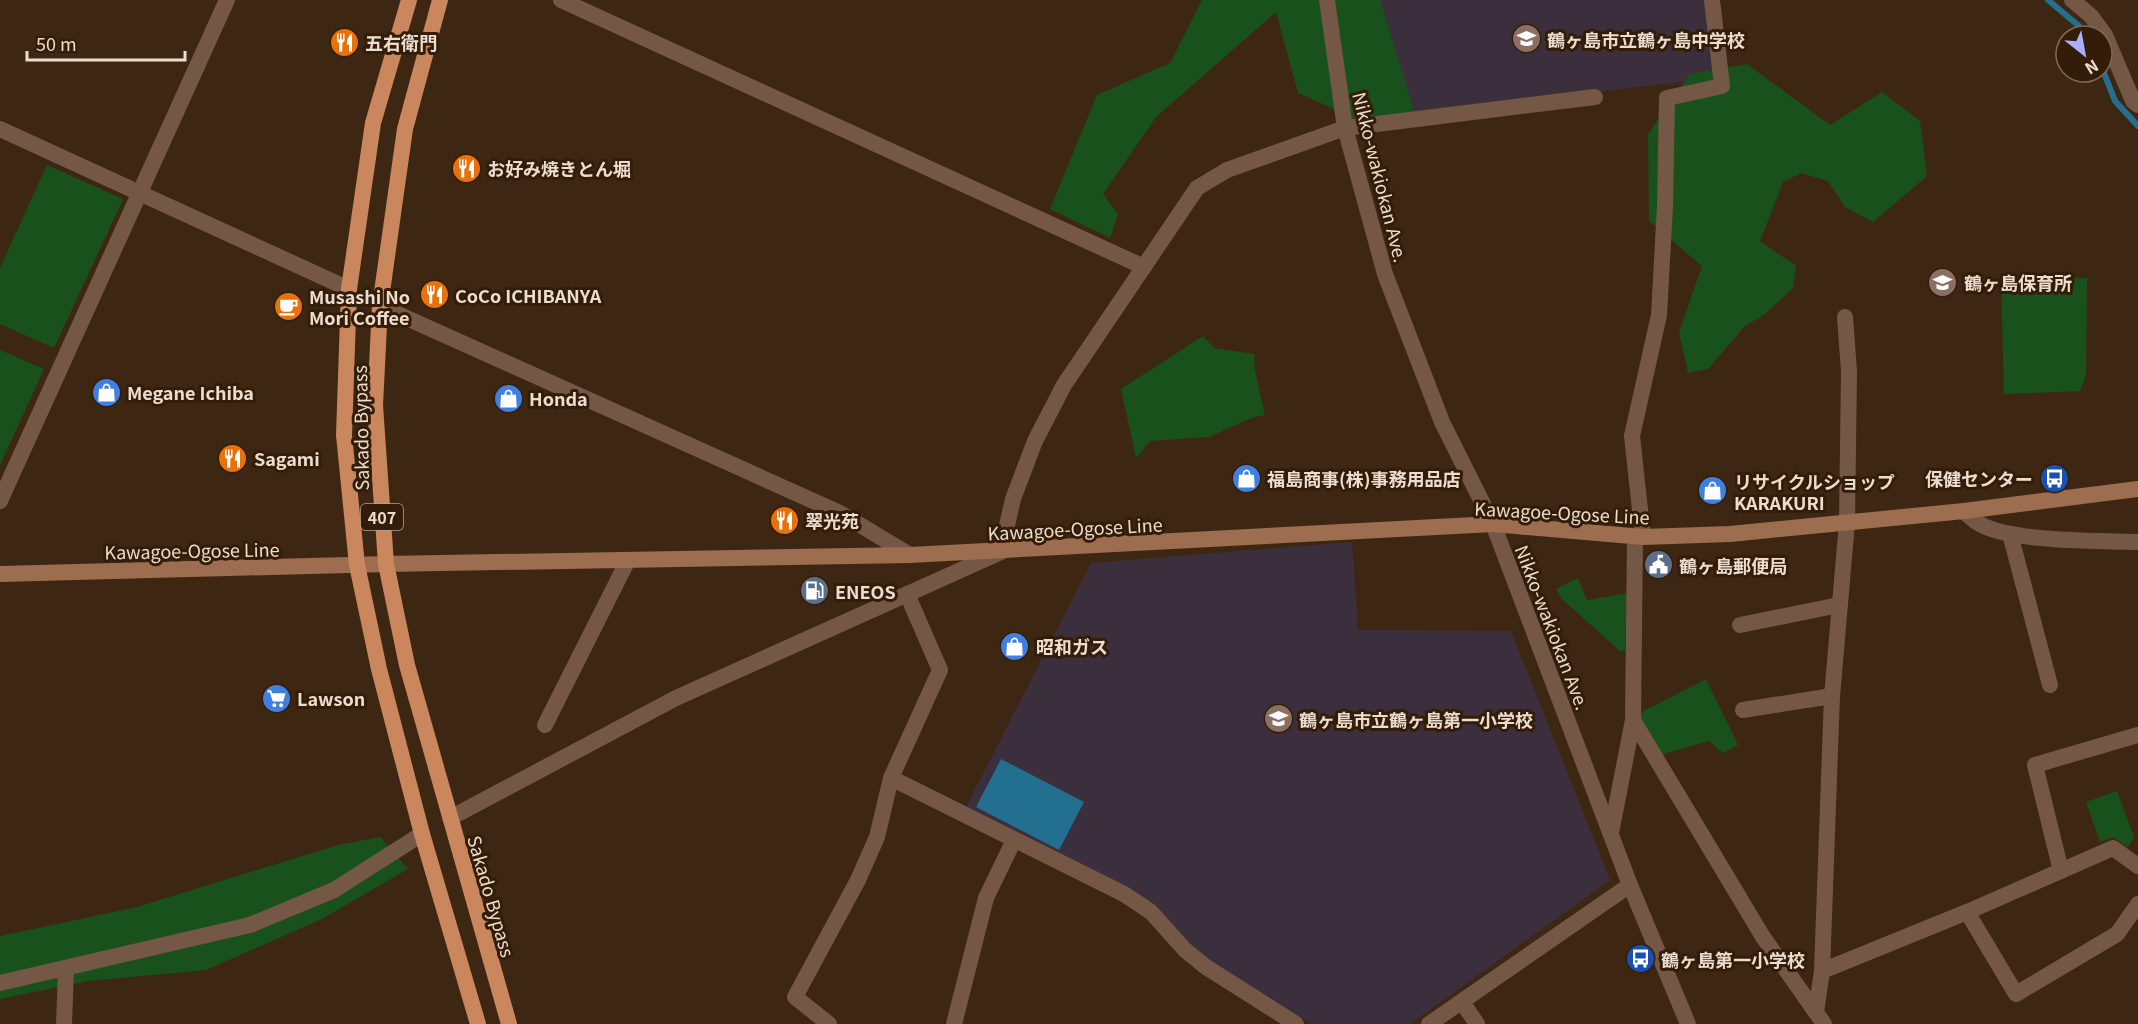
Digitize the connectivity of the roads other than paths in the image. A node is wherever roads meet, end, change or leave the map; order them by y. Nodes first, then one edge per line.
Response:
1 (227, 0) edge
2 (408, 0) edge
3 (440, 0) edge
4 (561, 0) edge
5 (1327, 0) edge
6 (1712, 0) edge
7 (2072, 0) edge
8 (1594, 97) dead end
9 (2138, 105) edge
10 (1345, 128) junction
11 (0, 129) edge
12 (140, 192) junction
13 (1144, 267) junction
14 (349, 289) junction
15 (380, 306) junction
16 (1845, 317) dead end
17 (2138, 489) edge
18 (0, 501) edge
19 (1964, 511) junction
20 (1493, 524) junction
21 (1847, 524) junction
22 (2010, 534) junction
23 (1639, 537) junction
24 (2138, 542) edge
25 (1001, 552) junction
26 (910, 555) junction
27 (628, 560) junction
28 (386, 564) junction
29 (357, 565) junction
30 (0, 574) edge
31 (907, 594) junction
32 (1839, 605) junction
33 (1740, 625) dead end
34 (2050, 685) dead end
35 (1832, 696) junction
36 (1743, 710) dead end
37 (1633, 720) junction
38 (545, 726) dead end
39 (2138, 735) edge
40 (891, 778) junction
41 (450, 818) junction
42 (1611, 833) junction
43 (422, 834) junction
44 (1014, 840) junction
45 (2138, 866) edge
46 (2061, 871) junction
47 (1630, 885) junction
48 (2138, 904) edge
49 (1967, 912) junction
50 (66, 969) junction
51 (1822, 971) junction
52 (0, 983) edge
53 (1462, 1002) junction
54 (1820, 1018) edge
55 (64, 1024) edge
56 (478, 1024) edge
57 (509, 1024) edge
58 (829, 1024) edge
59 (954, 1024) edge
60 (1296, 1024) edge
61 (1429, 1024) edge
62 (1477, 1024) edge
63 (1688, 1024) edge

1 - 12 street
2 - 14 highway, Sakado Bypass / 407
3 - 15 highway, Sakado Bypass / 407
4 - 13 street
5 - 10 street, Nikko-wakiokan Ave.
6 - 23 street
7 - 9 street
8 - 10 street
10 - 13 street
10 - 20 street, Nikko-wakiokan Ave.
11 - 12 street
12 - 14 street
12 - 18 street
13 - 25 street
14 - 29 highway, Sakado Bypass / 407
15 - 26 street
15 - 28 highway, Sakado Bypass / 407
16 - 21 street
17 - 19 main road, Kawagoe-Ogose Line
19 - 21 main road, Kawagoe-Ogose Line
19 - 22 street
20 - 23 main road, Kawagoe-Ogose Line
20 - 25 main road, Kawagoe-Ogose Line
20 - 42 street, Nikko-wakiokan Ave.
21 - 23 main road, Kawagoe-Ogose Line
21 - 32 street
22 - 24 street
22 - 34 street
23 - 37 street
25 - 26 main road, Kawagoe-Ogose Line
25 - 31 street
26 - 27 main road, Kawagoe-Ogose Line
27 - 28 main road, Kawagoe-Ogose Line
27 - 38 street
28 - 29 main road, Kawagoe-Ogose Line
28 - 41 highway, Sakado Bypass / 407
29 - 30 main road, Kawagoe-Ogose Line
29 - 43 highway, Sakado Bypass / 407
31 - 40 street
31 - 41 street
32 - 33 street
32 - 35 street
35 - 36 street
35 - 51 street
37 - 42 street
37 - 54 street
39 - 46 street
40 - 44 street
40 - 58 street
41 - 57 highway, Sakado Bypass / 407
42 - 47 street, Nikko-wakiokan Ave.
43 - 50 street
43 - 56 highway, Sakado Bypass / 407
44 - 59 street
44 - 60 street
45 - 46 street
46 - 49 street
47 - 53 street
47 - 63 street, Nikko-wakiokan Ave.
48 - 49 street
49 - 51 street
50 - 52 street
50 - 55 street
51 - 54 street
53 - 61 street
53 - 62 street

